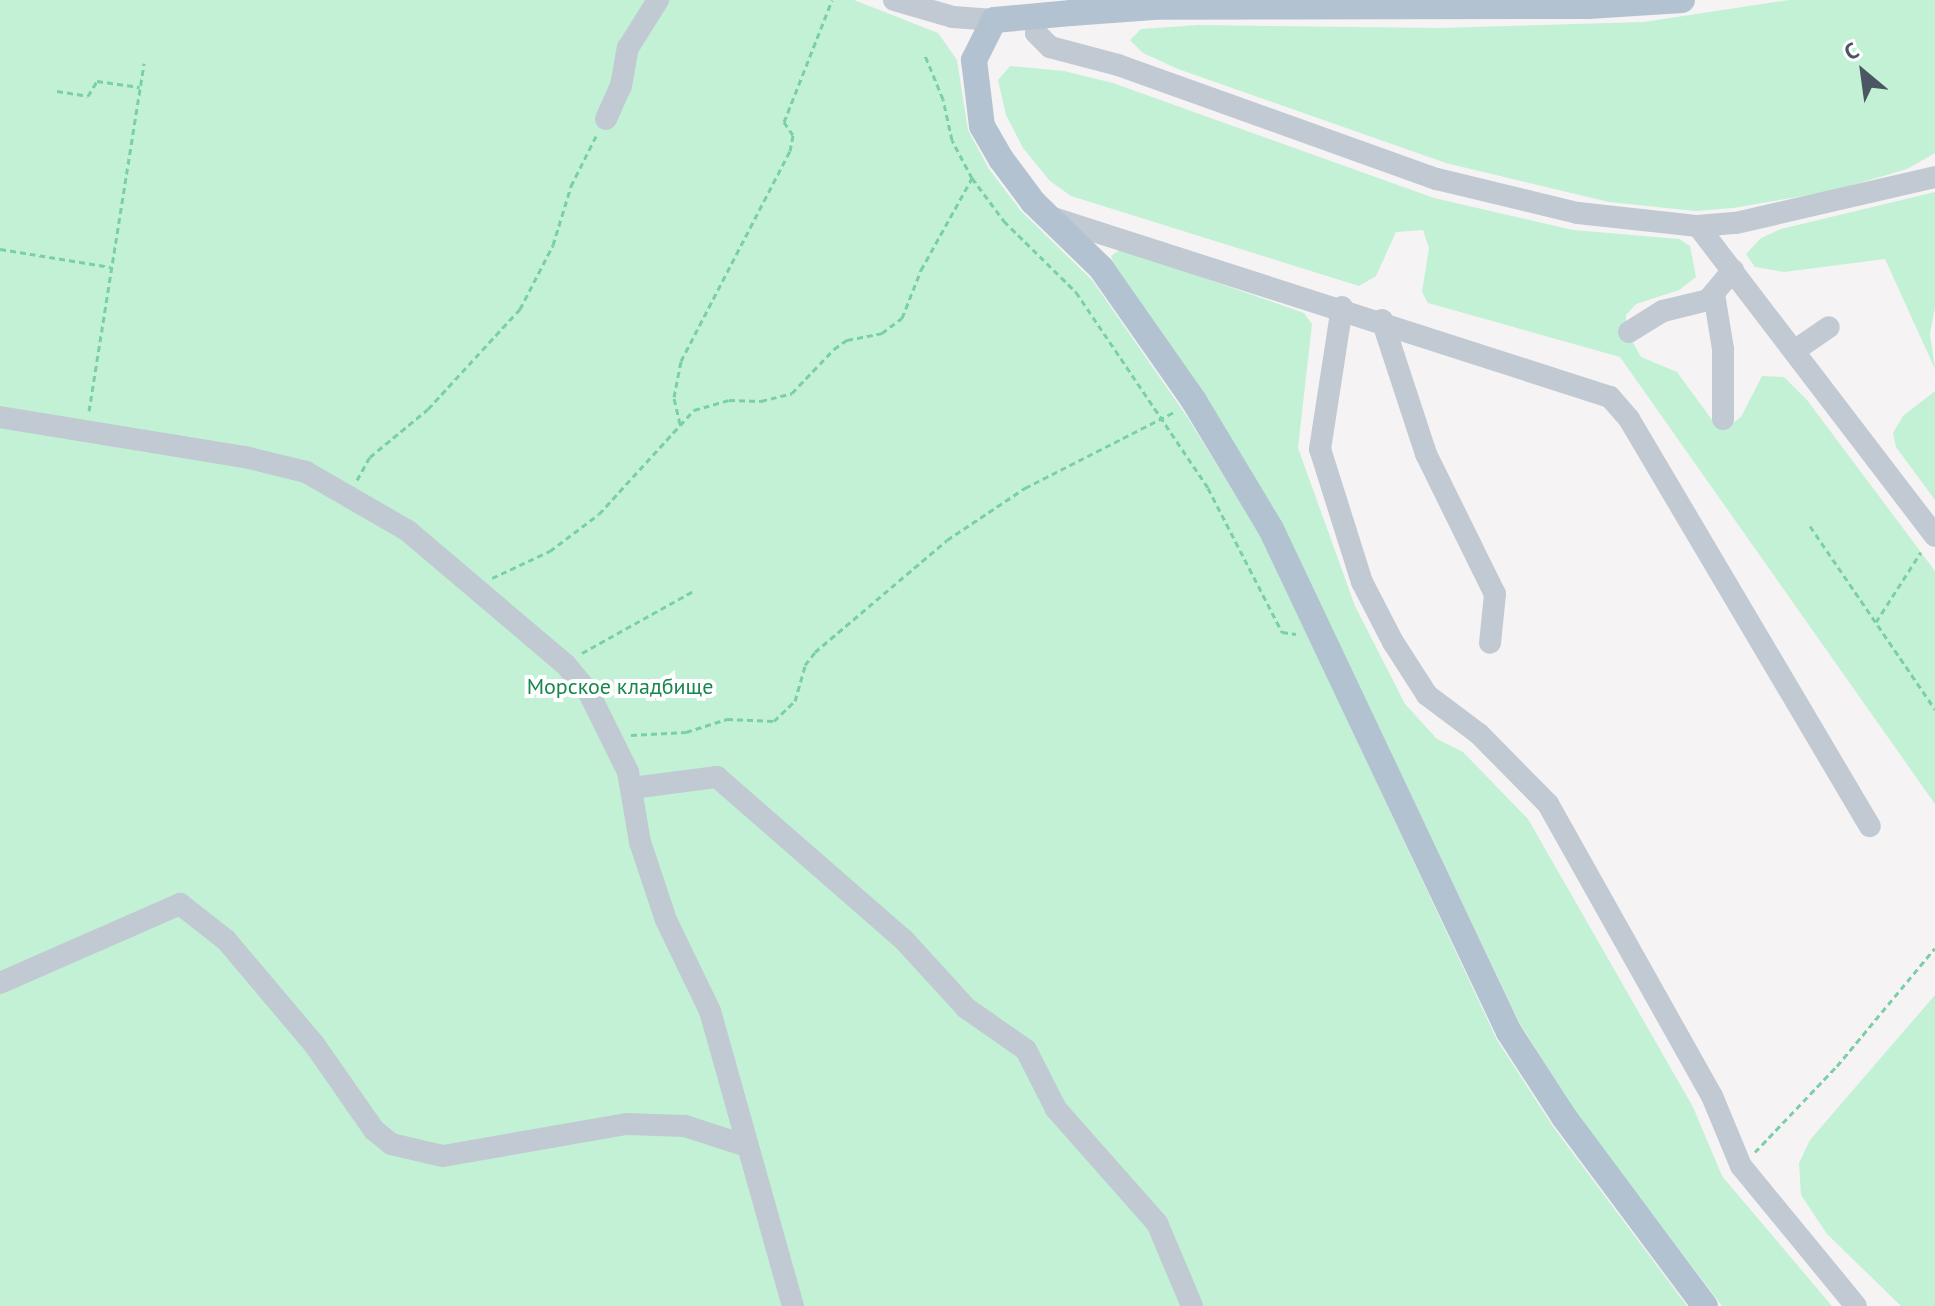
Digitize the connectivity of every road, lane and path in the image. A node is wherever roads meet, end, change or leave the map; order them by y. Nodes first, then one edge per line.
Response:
1 (658, 0) edge
2 (832, 0) edge
3 (894, 0) edge
4 (1682, 0) edge
5 (1647, 1) edge
6 (1589, 3) edge
7 (1152, 4) edge
8 (1037, 16) junction
9 (994, 20) junction
10 (924, 53) dead end
11 (144, 63) dead end
12 (140, 87) junction
13 (57, 91) dead end
14 (606, 119) joint
15 (1935, 177) edge
16 (972, 178) junction
17 (1050, 217) junction
18 (1698, 226) junction
19 (0, 249) edge
20 (112, 267) junction
21 (1733, 270) junction
22 (1714, 294) junction
23 (1342, 307) junction
24 (1382, 320) junction
25 (1829, 327) dead end
26 (1629, 332) dead end
27 (1794, 351) junction
28 (1194, 401) junction
29 (0, 417) edge
30 (1163, 418) junction
31 (1723, 419) dead end
32 (680, 426) junction
33 (86, 431) junction
34 (347, 497) junction
35 (1810, 526) dead end
36 (1931, 540) edge
37 (474, 585) junction
38 (695, 590) dead end
39 (1876, 622) junction
40 (1318, 623) junction
41 (1490, 643) dead end
42 (565, 664) junction
43 (1935, 709) edge
44 (613, 735) junction
45 (632, 788) junction
46 (1870, 826) dead end
47 (1935, 948) edge
48 (0, 983) edge
49 (747, 1146) junction
50 (1741, 1166) junction
51 (793, 1306) edge
52 (1192, 1306) edge
53 (1705, 1306) edge
54 (1856, 1306) edge

1 - 14 street
2 - 32 path
3 - 9 street
4 - 5 main road
5 - 6 main road
6 - 7 main road
7 - 8 main road
8 - 9 main road
8 - 18 street
9 - 17 main road
10 - 16 path
11 - 12 path
12 - 13 path
12 - 20 path
14 - 34 path
15 - 18 street
16 - 30 path
16 - 32 path
17 - 23 street
17 - 28 main road
18 - 21 street
19 - 20 path
20 - 33 path
21 - 22 street
21 - 27 street
22 - 26 street
22 - 31 street
23 - 24 street
23 - 50 street
24 - 41 street
24 - 46 street
25 - 27 street
27 - 36 street
28 - 30 path
28 - 40 main road
29 - 33 street
30 - 40 path
30 - 44 path
32 - 37 path
33 - 34 street
34 - 37 street
35 - 39 path
36 - 39 path
37 - 42 street
38 - 42 path
39 - 43 path
40 - 53 main road
42 - 44 street
44 - 45 street
45 - 49 street
45 - 52 street
47 - 50 path
48 - 49 street
49 - 51 street
50 - 54 street

